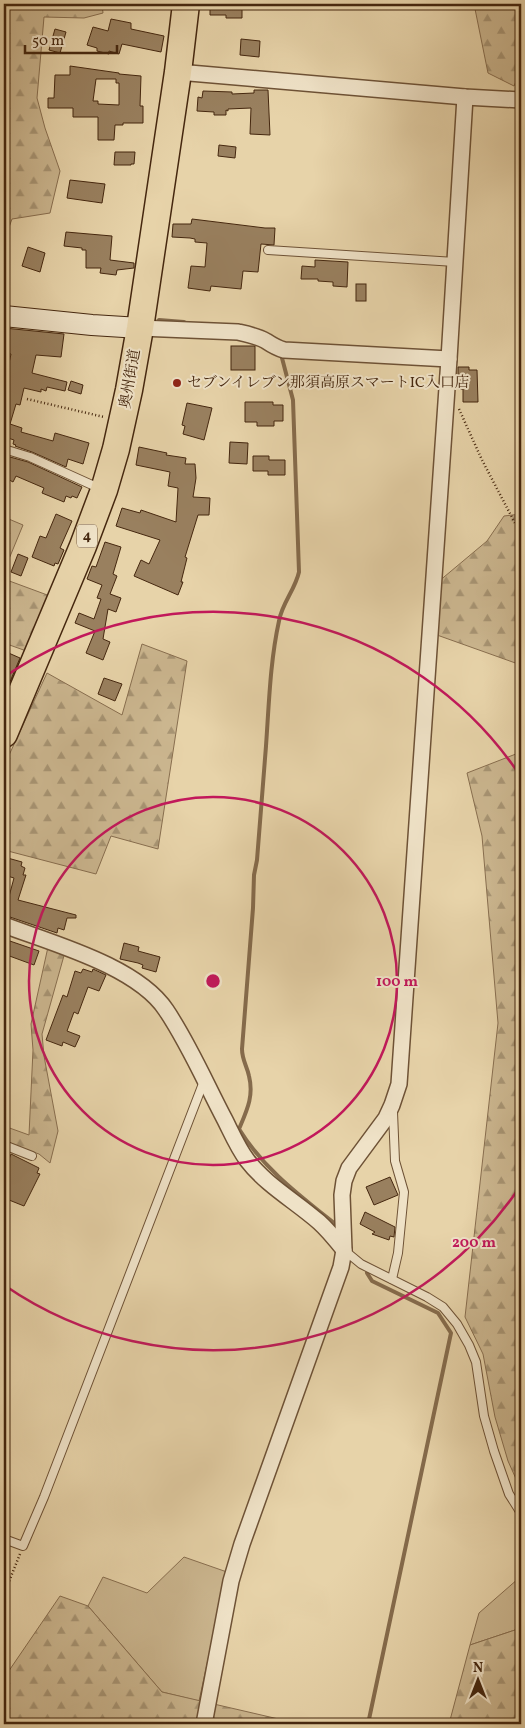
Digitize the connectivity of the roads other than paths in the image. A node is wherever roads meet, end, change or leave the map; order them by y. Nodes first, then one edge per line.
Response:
1 (186, 4) edge
2 (178, 72) junction
3 (464, 97) junction
4 (521, 100) edge
5 (268, 250) dead end
6 (455, 262) junction
7 (4, 316) edge
8 (140, 328) junction
9 (449, 359) junction
10 (4, 449) edge
11 (104, 490) junction
12 (4, 734) edge
13 (4, 924) edge
14 (204, 1081) junction
15 (392, 1105) junction
16 (4, 1145) edge
17 (32, 1156) dead end
18 (344, 1250) junction
19 (392, 1280) junction
20 (521, 1513) edge
21 (4, 1539) edge
22 (204, 1724) edge

1 - 2 highway, 奥州街道 / 4
2 - 3 street
2 - 8 highway, 奥州街道 / 4
3 - 4 street
3 - 6 street
5 - 6 lane
6 - 9 street
7 - 8 main road
8 - 9 street
8 - 11 highway, 奥州街道 / 4
9 - 15 street
10 - 11 lane
11 - 12 highway, 奥州街道 / 4
13 - 14 street
14 - 18 street
14 - 21 lane
15 - 18 street
15 - 19 lane
16 - 17 lane
18 - 19 lane
18 - 22 street
19 - 20 lane

